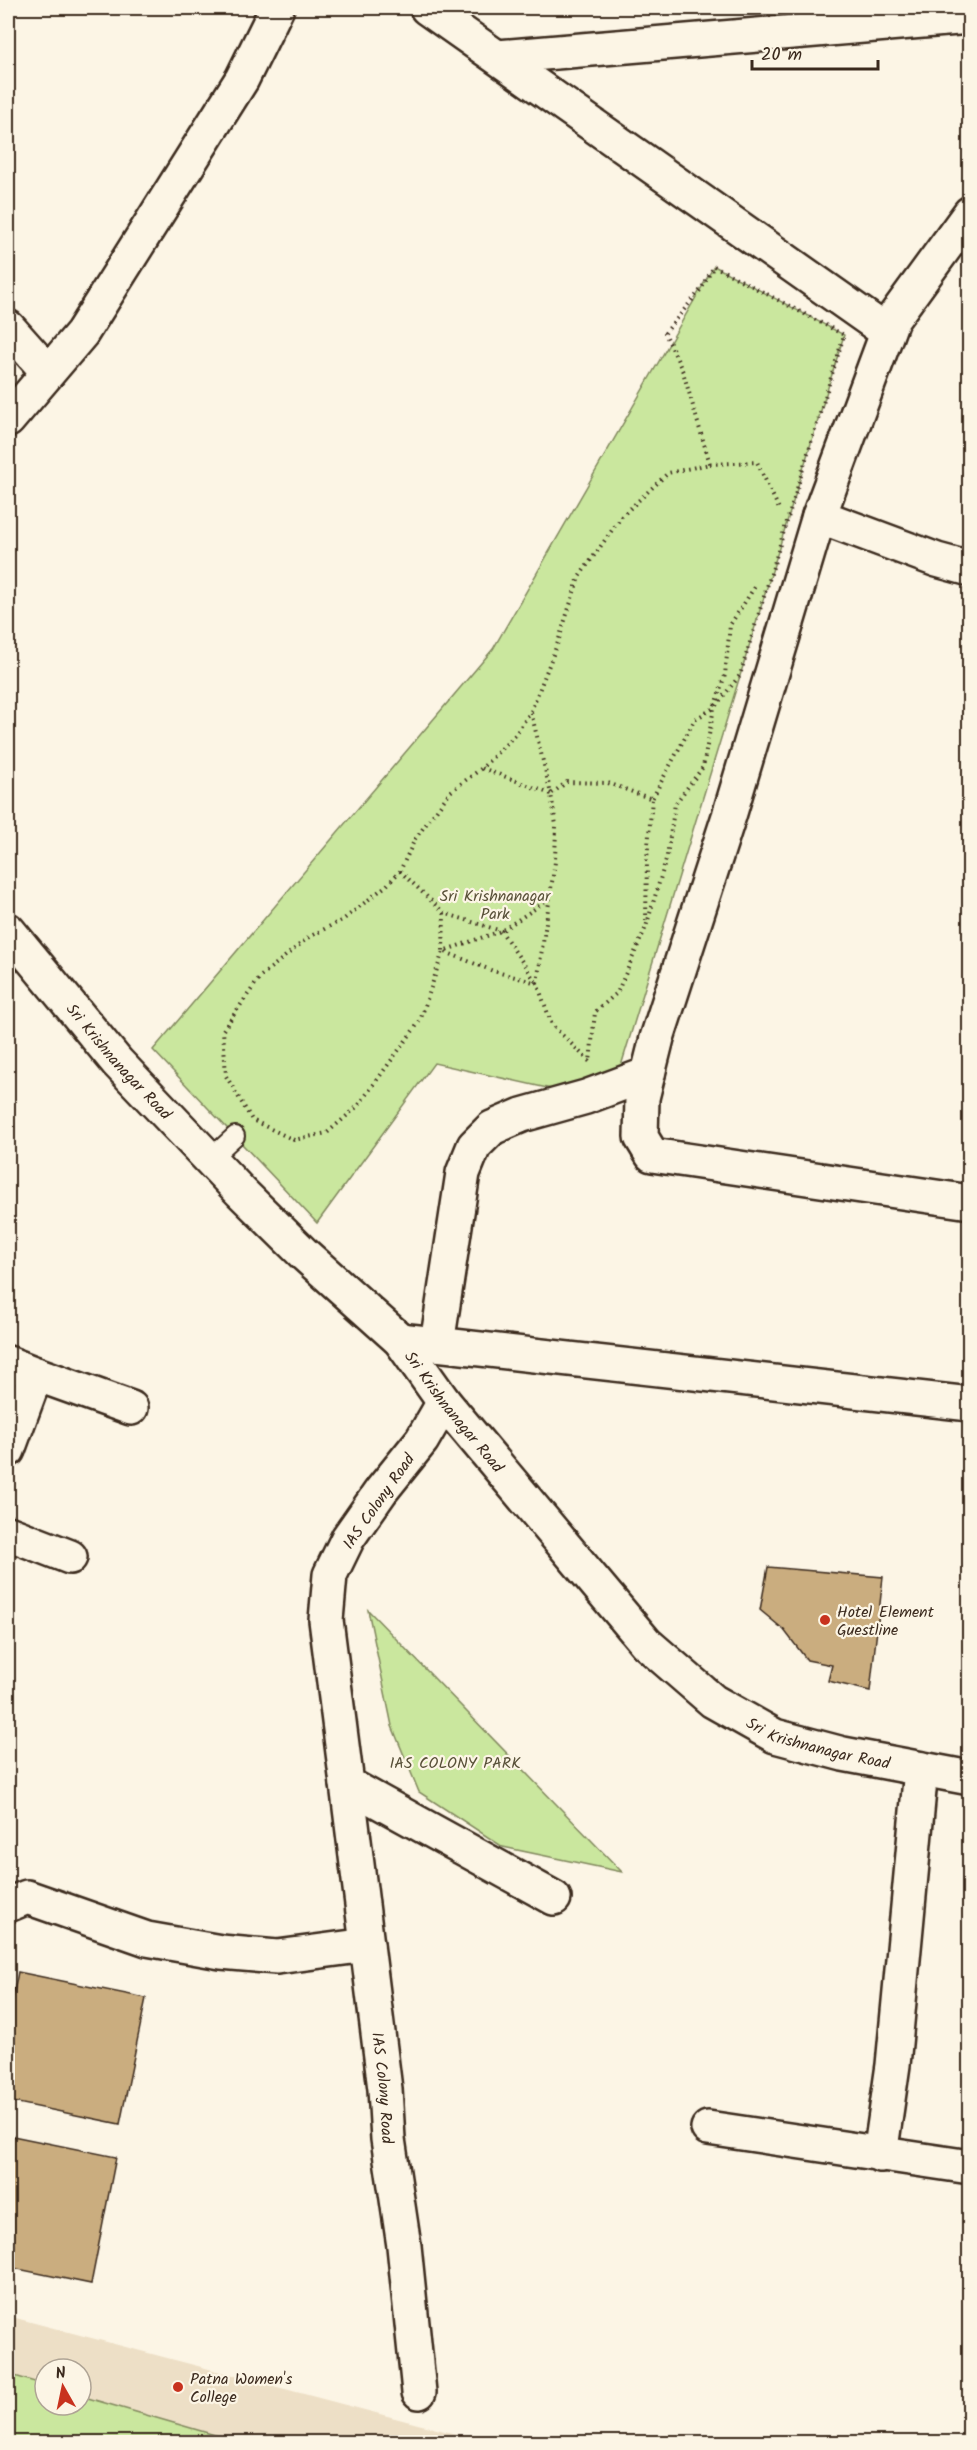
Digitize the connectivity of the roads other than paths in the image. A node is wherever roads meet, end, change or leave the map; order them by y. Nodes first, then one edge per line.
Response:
1 (277, 8) edge
2 (427, 8) edge
3 (969, 17) edge
4 (498, 57) junction
5 (969, 213) edge
6 (8, 327) edge
7 (887, 332) junction
8 (48, 372) junction
9 (8, 420) edge
10 (819, 516) junction
11 (969, 568) edge
12 (8, 930) edge
13 (648, 1074) junction
14 (235, 1136) dead end
15 (210, 1159) junction
16 (969, 1202) edge
17 (400, 1340) junction
18 (436, 1344) junction
19 (22, 1368) edge
20 (444, 1402) junction
21 (969, 1404) edge
22 (131, 1408) dead end
23 (8, 1450) edge
24 (8, 1533) edge
25 (70, 1557) dead end
26 (921, 1769) junction
27 (969, 1778) edge
28 (347, 1784) junction
29 (554, 1898) dead end
30 (8, 1905) edge
31 (367, 1945) junction
32 (708, 2128) dead end
33 (880, 2155) junction
34 (969, 2167) edge
35 (419, 2392) dead end

1 - 8 street
2 - 4 street
3 - 4 street
4 - 7 street
5 - 7 street
6 - 8 street
7 - 10 street
8 - 9 street
10 - 11 street
10 - 13 street
12 - 15 street, Sri Krishnanagar Road
13 - 16 street
13 - 18 street
14 - 15 lane
15 - 17 street, Sri Krishnanagar Road
17 - 18 street
17 - 20 street, Sri Krishnanagar Road
18 - 21 street
19 - 22 street
19 - 23 street
20 - 26 street, Sri Krishnanagar Road
20 - 28 street, IAS Colony Road
24 - 25 street
26 - 27 street, Sri Krishnanagar Road
26 - 33 street
28 - 29 street
28 - 31 street, IAS Colony Road
30 - 31 street
31 - 35 street, IAS Colony Road
32 - 33 street
33 - 34 street

